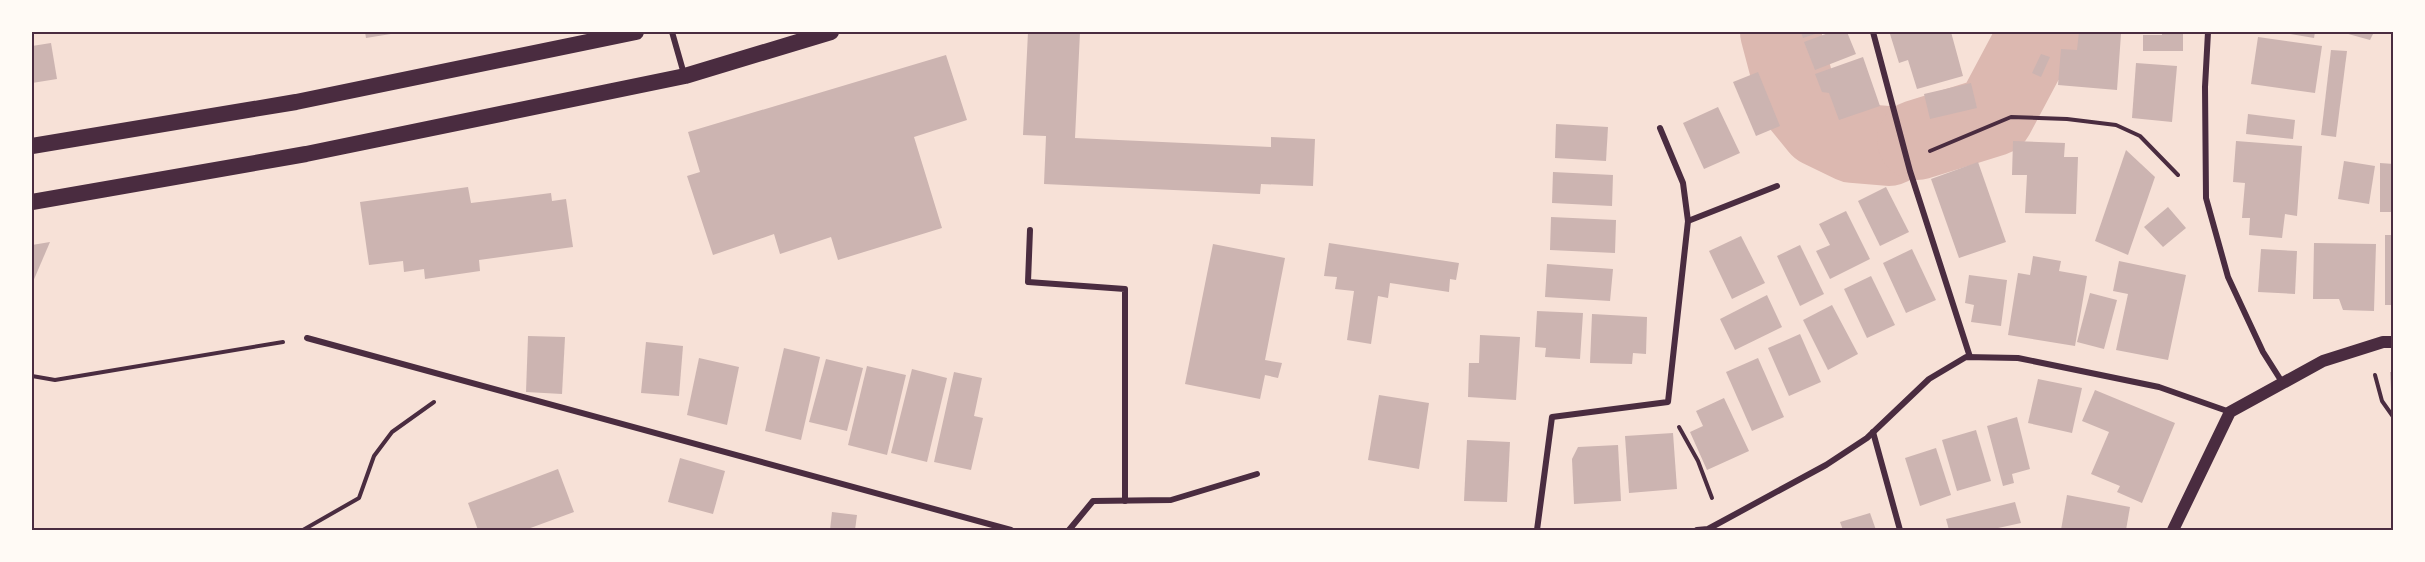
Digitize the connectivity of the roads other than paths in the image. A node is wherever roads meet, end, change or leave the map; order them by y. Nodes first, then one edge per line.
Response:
1 (636, 32) edge
2 (672, 32) edge
3 (831, 32) edge
4 (1873, 32) edge
5 (2208, 32) edge
6 (685, 76) junction
7 (1660, 128) dead end
8 (32, 146) edge
9 (1777, 186) dead end
10 (32, 202) edge
11 (1688, 221) junction
12 (1030, 230) dead end
13 (307, 338) road end
14 (2394, 342) edge
15 (1970, 357) junction
16 (2282, 382) junction
17 (2230, 412) junction
18 (1873, 432) junction
19 (1257, 474) dead end
20 (1125, 501) junction
21 (1011, 531) edge
22 (1069, 531) edge
23 (1538, 531) edge
24 (1697, 531) edge
25 (1900, 531) edge
26 (2173, 531) edge

1 - 8 highway
2 - 6 street
3 - 6 highway
4 - 15 street
5 - 16 street
6 - 10 highway
7 - 11 street
9 - 11 street
11 - 23 street
12 - 20 street
13 - 21 street
14 - 16 main road
15 - 17 street
15 - 18 street
16 - 17 main road
17 - 26 main road
18 - 24 street
18 - 25 street
19 - 20 street
20 - 22 street

